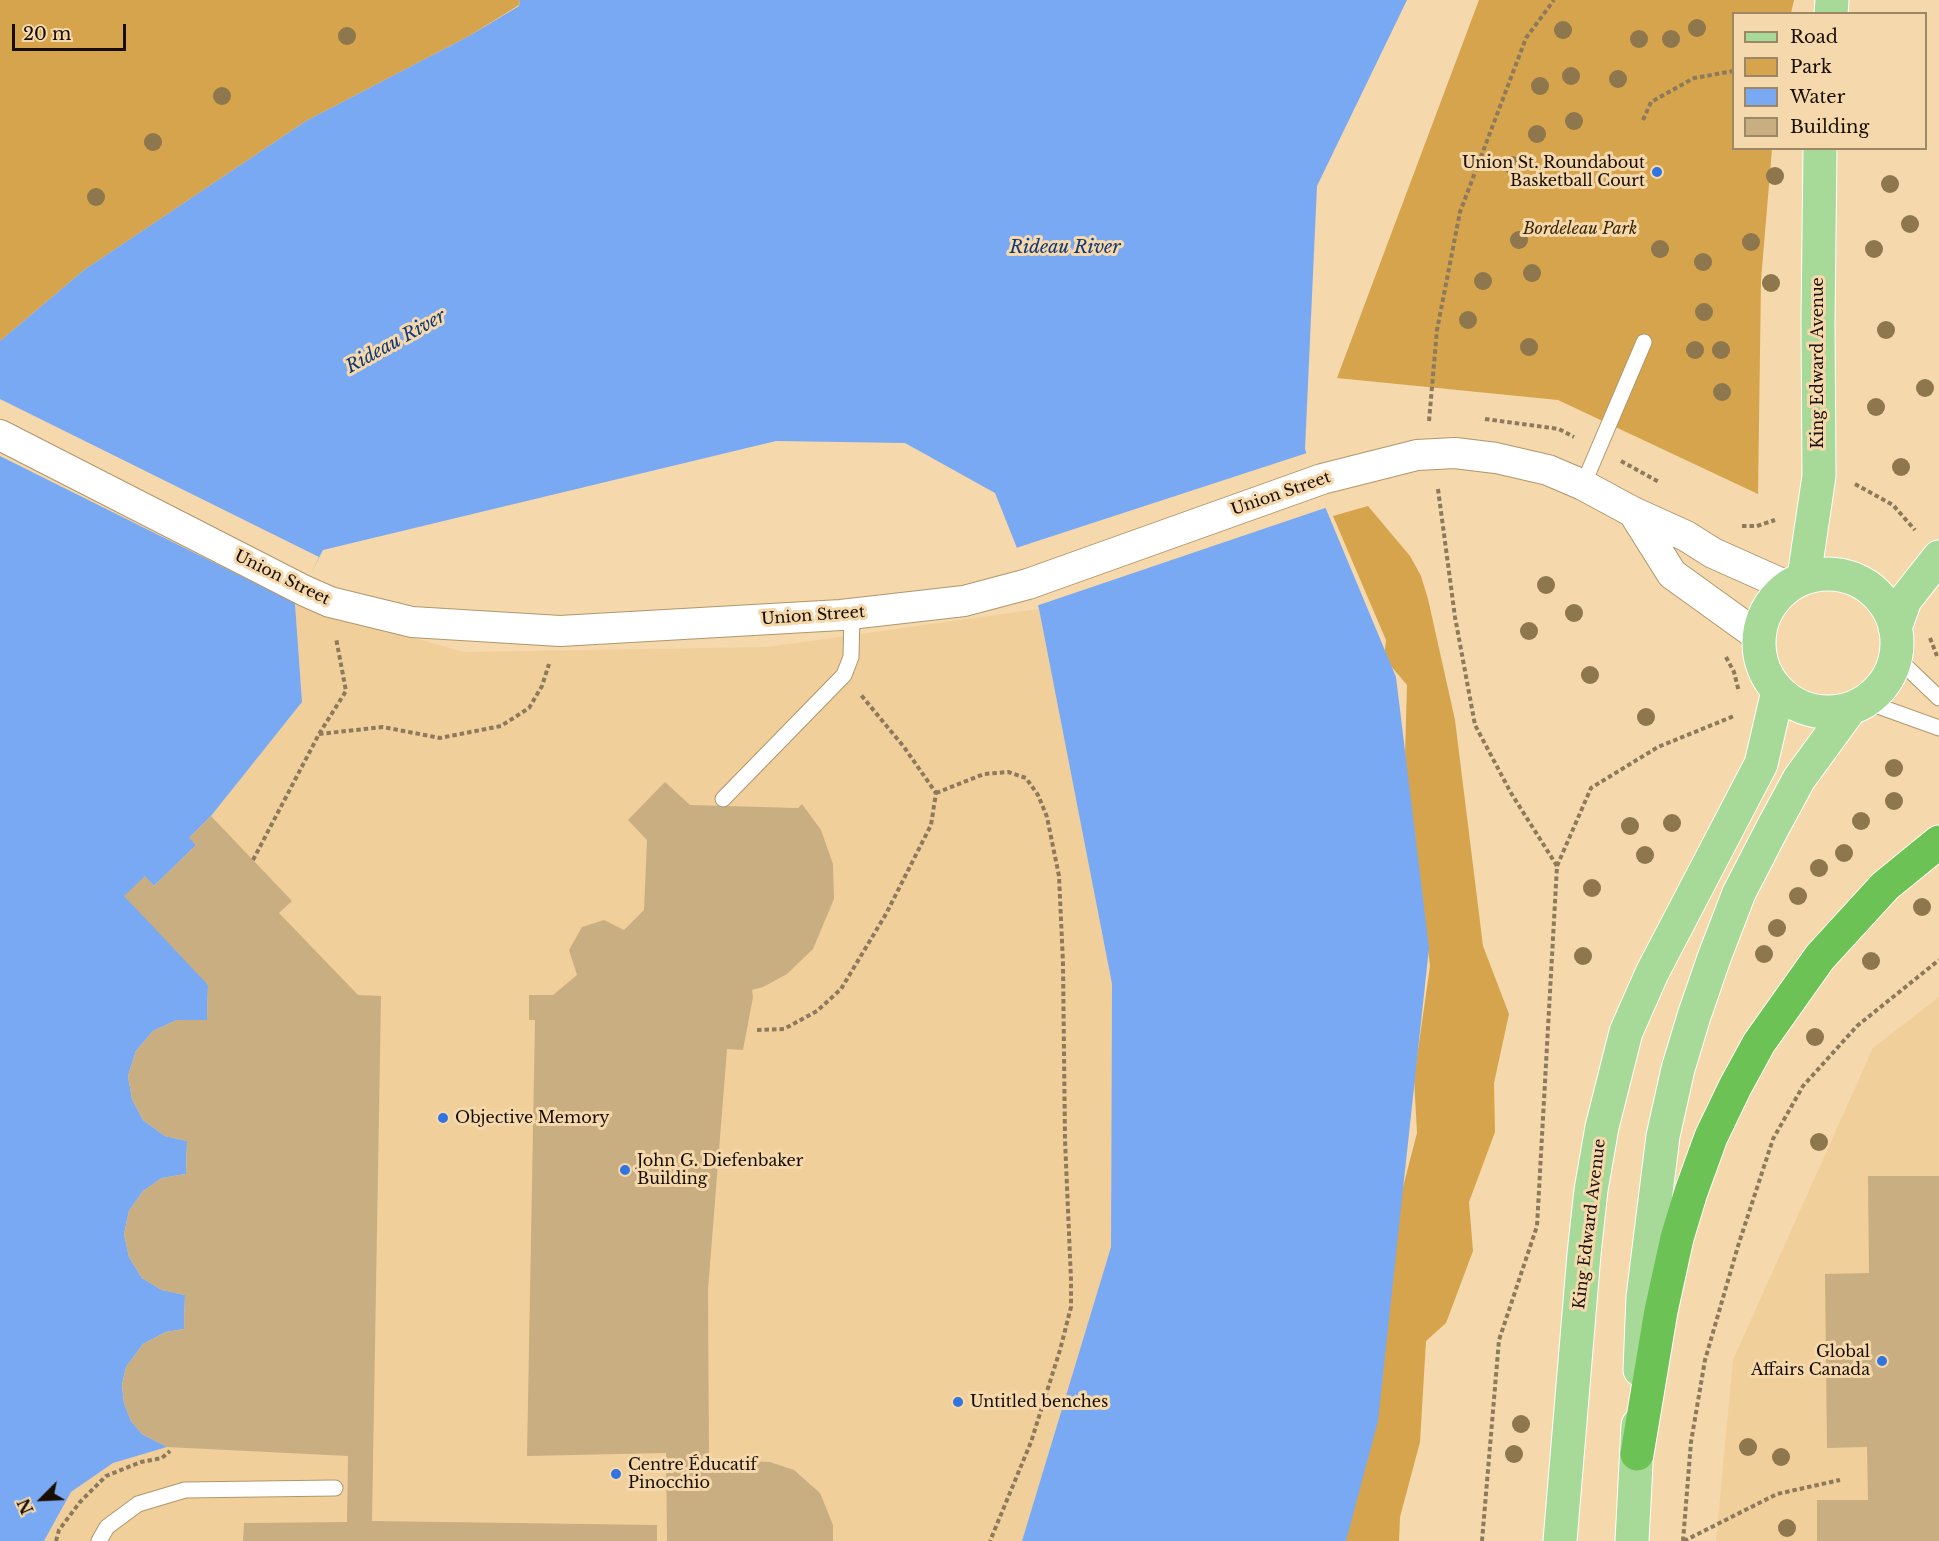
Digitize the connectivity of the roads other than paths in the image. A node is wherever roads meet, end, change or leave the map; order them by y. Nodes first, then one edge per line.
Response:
1 (1820, 150) edge
2 (1644, 342) dead end
3 (0, 435) edge
4 (1582, 485) junction
5 (1633, 512) junction
6 (1931, 548) edge
7 (1796, 582) junction
8 (852, 614) junction
9 (1758, 636) junction
10 (1895, 643) junction
11 (1778, 692) junction
12 (1939, 698) edge
13 (1857, 705) junction
14 (1939, 728) edge
15 (723, 799) dead end
16 (1939, 842) edge
17 (1637, 1454) junction
18 (335, 1488) dead end
19 (99, 1541) edge
20 (1560, 1541) edge
21 (1632, 1541) edge

1 - 7 main road, King Edward Avenue
2 - 4 lane
3 - 8 street, Union Street
4 - 5 street, Union Street
4 - 8 street, Union Street
5 - 7 street, Union Street
5 - 9 street, Union Street
6 - 10 main road
7 - 9 main road
7 - 10 main road
8 - 15 lane
9 - 11 main road
10 - 12 lane
10 - 13 main road
11 - 13 main road
11 - 20 main road, King Edward Avenue
13 - 14 lane
13 - 17 main road
16 - 17 highway
17 - 21 main road
18 - 19 lane

